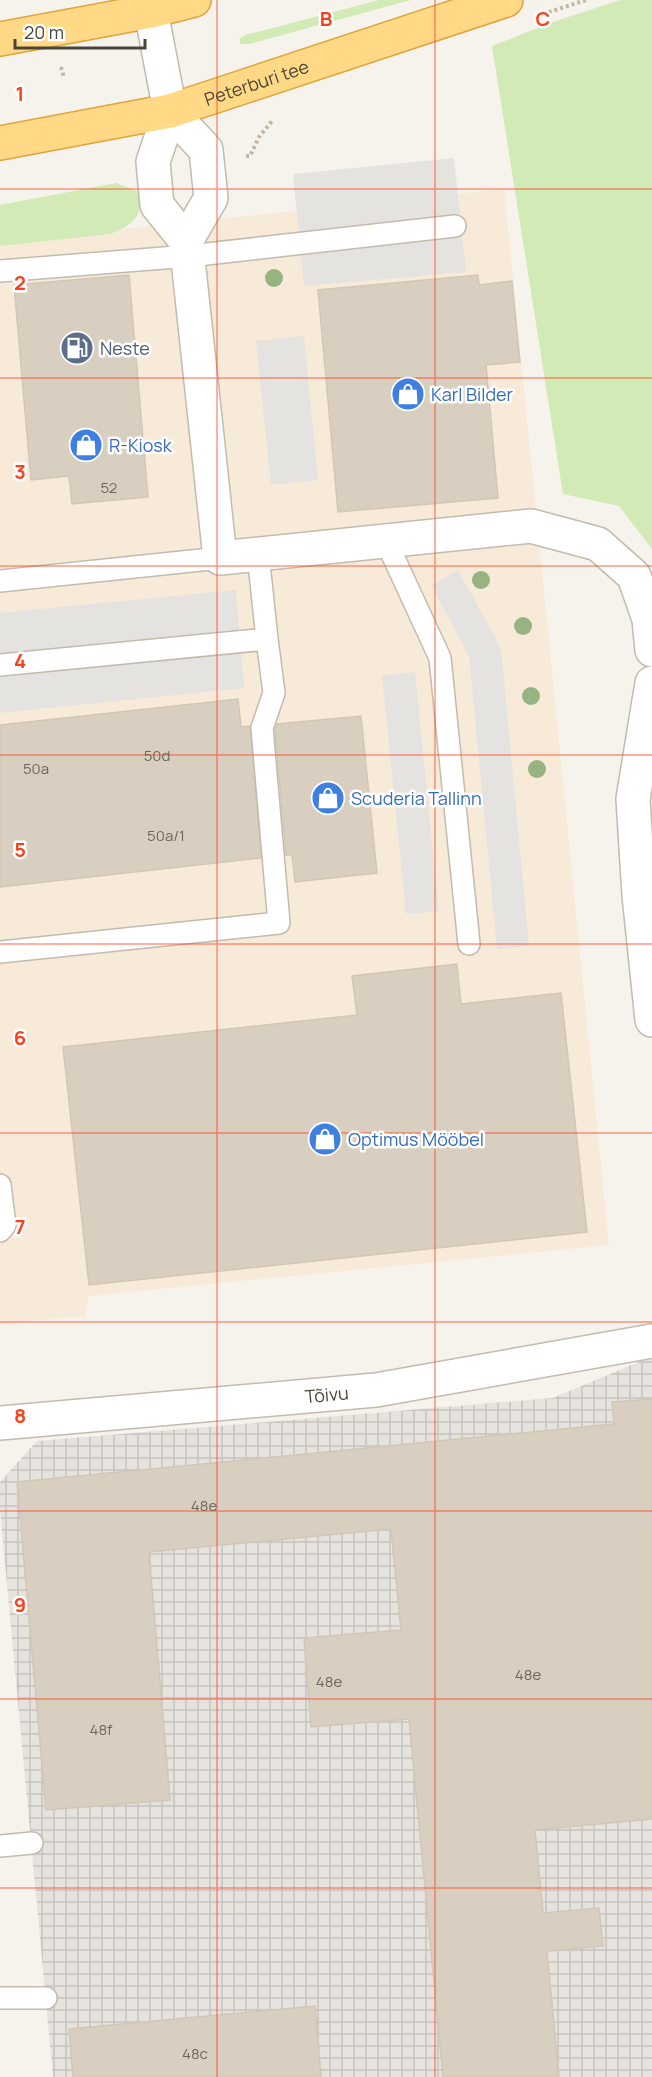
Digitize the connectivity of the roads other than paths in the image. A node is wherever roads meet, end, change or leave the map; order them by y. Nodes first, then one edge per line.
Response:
1 (194, 0) edge
2 (506, 0) edge
3 (151, 5) edge
4 (0, 39) edge
5 (170, 111) junction
6 (0, 143) edge
7 (454, 226) dead end
8 (187, 249) junction
9 (0, 272) edge
10 (386, 541) junction
11 (258, 554) junction
12 (220, 558) junction
13 (0, 581) edge
14 (267, 639) junction
15 (652, 650) edge
16 (0, 665) edge
17 (652, 683) edge
18 (645, 890) edge
19 (470, 944) dead end
20 (0, 952) edge
21 (652, 1020) edge
22 (0, 1185) edge
23 (0, 1231) edge
24 (652, 1341) edge
25 (0, 1423) edge
26 (32, 1843) dead end
27 (0, 1846) edge
28 (0, 1998) edge
29 (46, 1998) dead end

1 - 3 highway
2 - 5 highway, Peterburi tee
3 - 4 highway
3 - 5 street
5 - 6 highway, Peterburi tee
5 - 8 street
5 - 8 street
7 - 8 lane
8 - 9 lane
8 - 12 street
10 - 11 street
10 - 15 street
10 - 19 lane
11 - 12 street
11 - 14 lane
12 - 13 lane
14 - 16 lane
14 - 20 lane
17 - 18 street
18 - 21 street
22 - 23 lane
24 - 25 street, Tõivu
26 - 27 lane
28 - 29 lane

